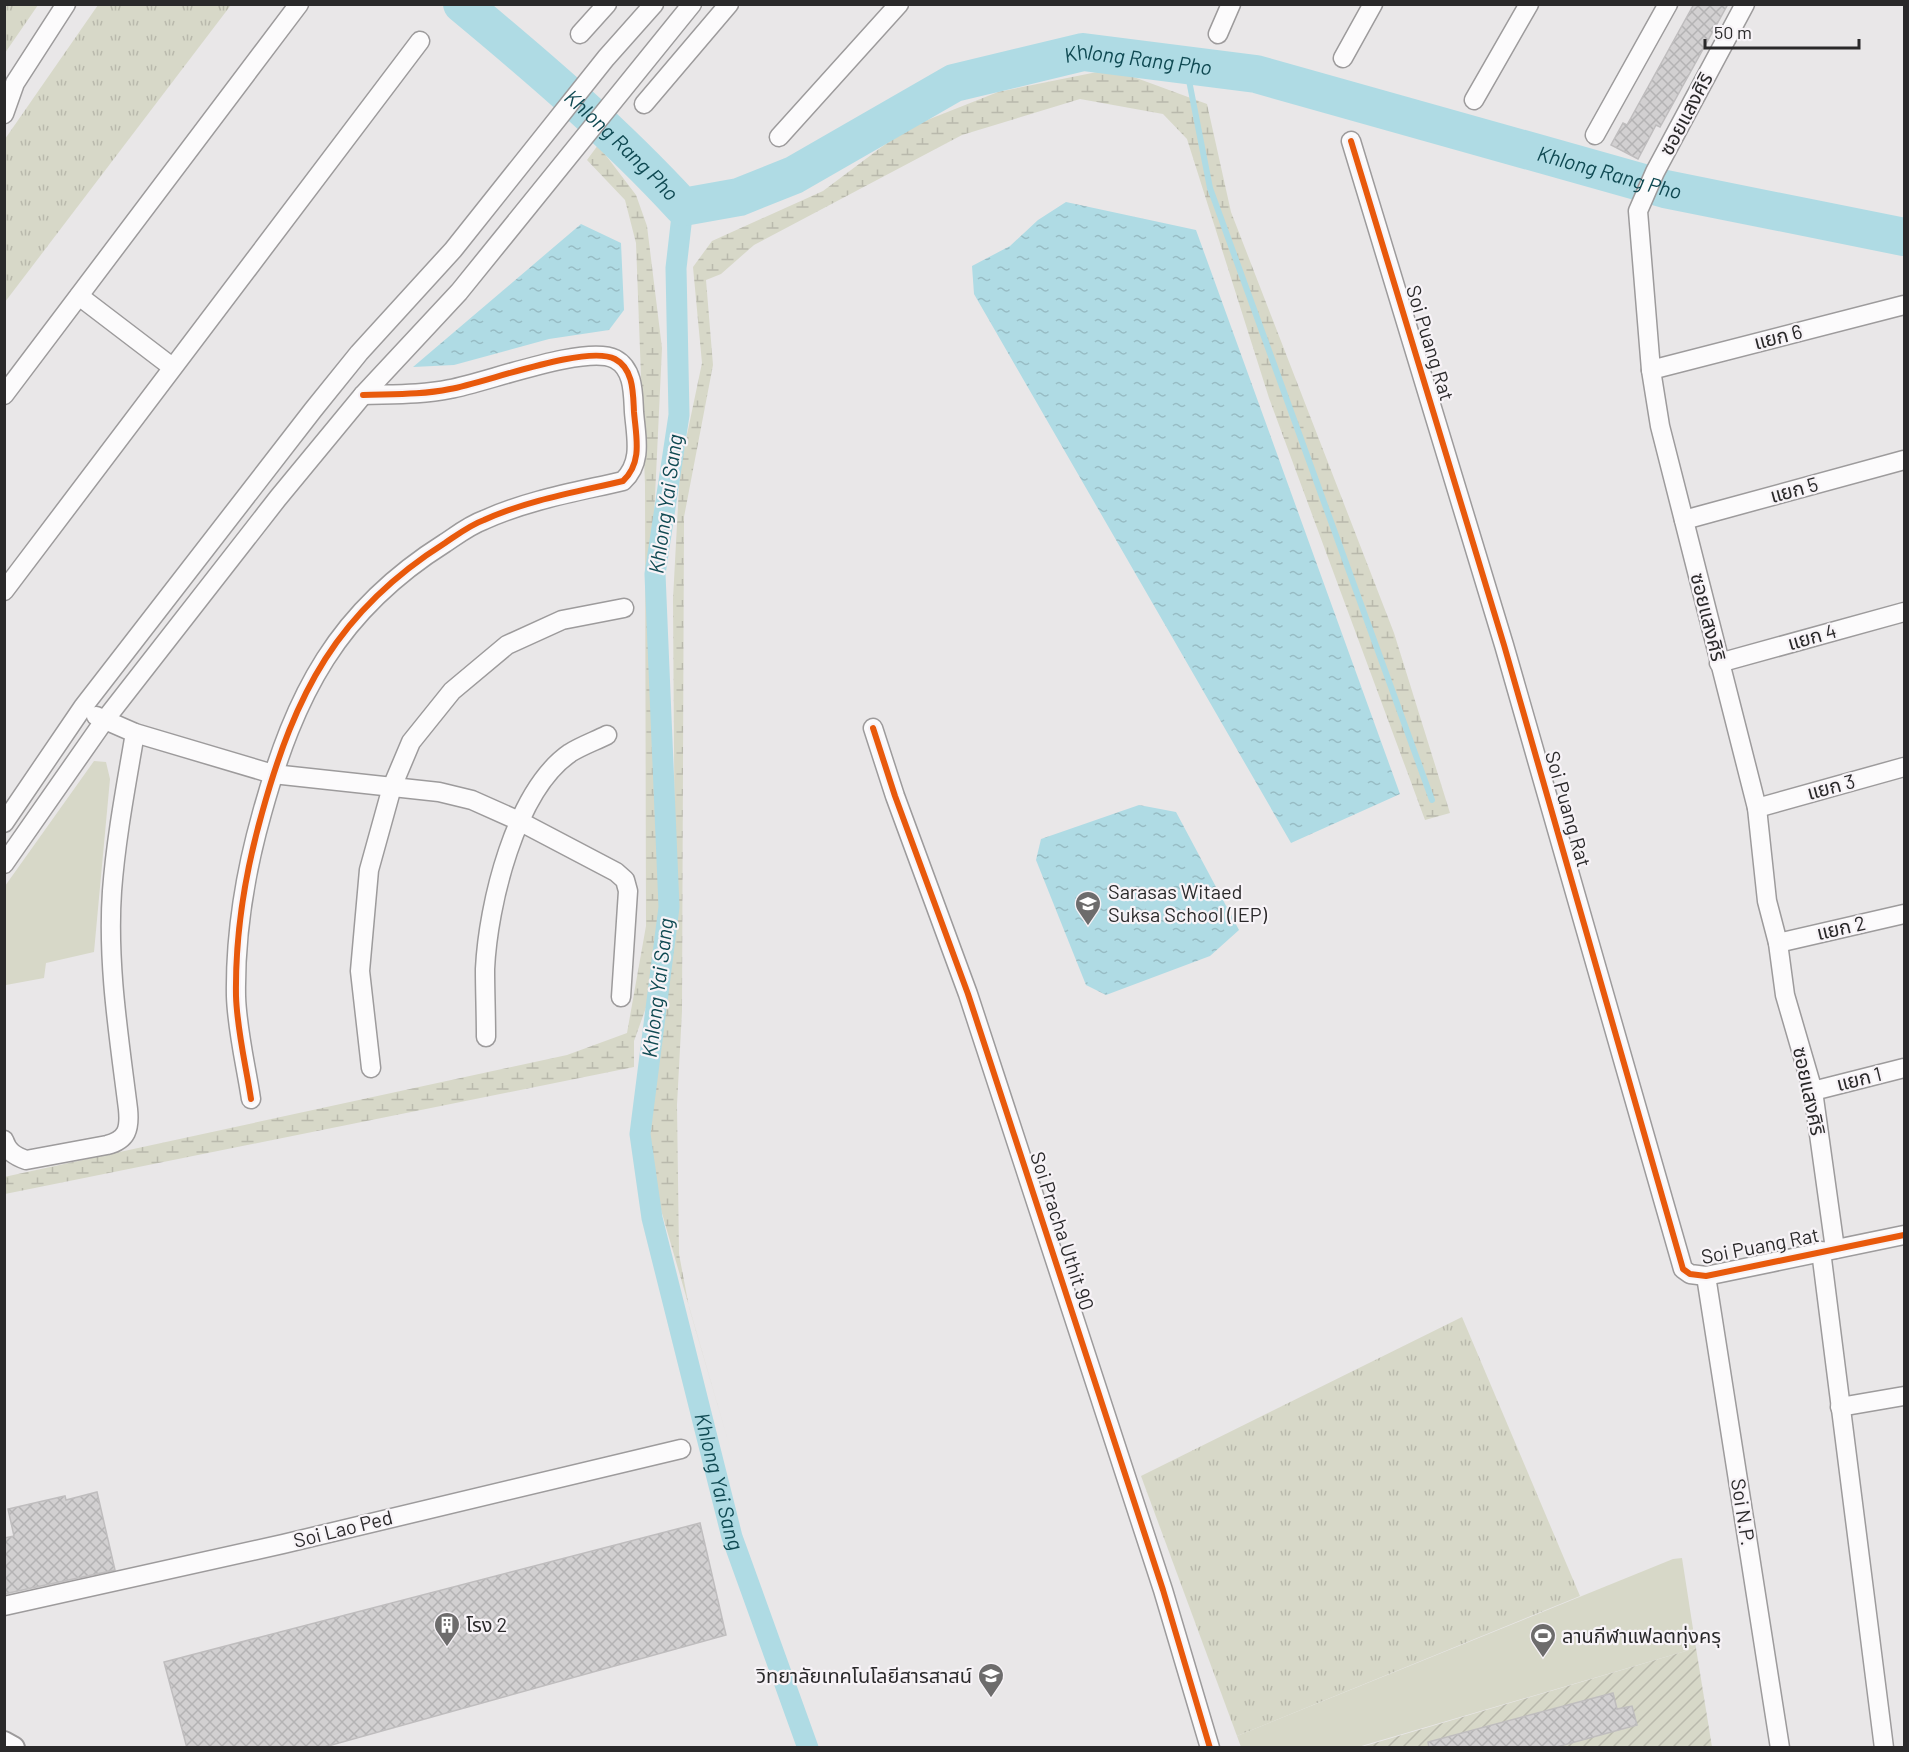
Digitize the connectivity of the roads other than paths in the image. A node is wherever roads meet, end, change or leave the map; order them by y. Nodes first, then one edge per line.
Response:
1 (66, 4) edge
2 (299, 4) edge
3 (607, 4) edge
4 (654, 4) edge
5 (692, 4) edge
6 (729, 4) edge
7 (899, 4) edge
8 (1231, 4) edge
9 (1373, 4) edge
10 (1529, 4) edge
11 (1668, 4) edge
12 (1745, 4) edge
13 (580, 34) dead end
14 (1218, 34) dead end
15 (420, 41) dead end
16 (1343, 58) dead end
17 (10, 87) edge
18 (1473, 100) dead end
19 (644, 104) dead end
20 (4, 114) edge
21 (1595, 135) dead end
22 (779, 137) dead end
23 (1351, 141) dead end
24 (79, 296) junction
25 (1905, 305) edge
26 (172, 367) junction
27 (1651, 370) junction
28 (4, 395) edge
29 (363, 395) junction
30 (1905, 460) edge
31 (1684, 520) junction
32 (4, 591) edge
33 (624, 608) dead end
34 (1905, 612) edge
35 (1719, 663) junction
36 (82, 707) junction
37 (104, 721) junction
38 (873, 728) dead end
39 (135, 733) junction
40 (607, 735) dead end
41 (1905, 767) edge
42 (273, 774) junction
43 (392, 787) junction
44 (1757, 808) junction
45 (519, 820) junction
46 (4, 823) edge
47 (4, 864) edge
48 (1905, 914) edge
49 (1778, 943) junction
50 (621, 997) dead end
51 (486, 1037) dead end
52 (371, 1068) dead end
53 (1905, 1068) edge
54 (1813, 1091) junction
55 (251, 1099) dead end
56 (4, 1140) edge
57 (1904, 1238) edge
58 (1828, 1250) junction
59 (1706, 1276) junction
60 (1905, 1396) edge
61 (1840, 1407) junction
62 (681, 1449) dead end
63 (4, 1606) edge
64 (4, 1743) edge
65 (13, 1748) edge
66 (1210, 1748) edge
67 (1780, 1748) edge
68 (1884, 1748) edge

1 - 17 street
2 - 24 street
3 - 13 street
4 - 36 street
5 - 29 street
6 - 19 street
7 - 22 street
8 - 14 street
9 - 16 street
10 - 18 street
11 - 21 street
12 - 27 street, ซอยแสงศิริ
15 - 26 street
17 - 20 street
23 - 59 street, Soi Puang Rat
24 - 26 street
24 - 28 street
25 - 27 street, แยก 6
26 - 32 street
27 - 31 street, ซอยแสงศิริ
29 - 37 street
29 - 42 street
30 - 31 street, แยก 5
31 - 35 street, ซอยแสงศิริ
33 - 43 street
34 - 35 street, แยก 4
35 - 44 street, ซอยแสงศิริ
36 - 37 street
36 - 46 street
37 - 39 street
37 - 47 street
38 - 66 street, Soi Pracha Uthit 90
39 - 42 street
39 - 56 street
40 - 45 street
41 - 44 street, แยก 3
42 - 43 street
42 - 55 street
43 - 45 street
43 - 52 street
44 - 49 street, ซอยแสงศิริ
45 - 50 street
45 - 51 street
48 - 49 street, แยก 2
49 - 54 street, ซอยแสงศิริ
53 - 54 street, แยก 1
54 - 58 street, ซอยแสงศิริ
57 - 58 street, Soi Puang Rat
58 - 59 street, Soi Puang Rat
58 - 61 street, ซอยแสงศิริ
59 - 67 street, Soi N.P.
60 - 61 street
61 - 68 street, ซอยแสงศิริ
62 - 63 street, Soi Lao Ped
64 - 65 street

